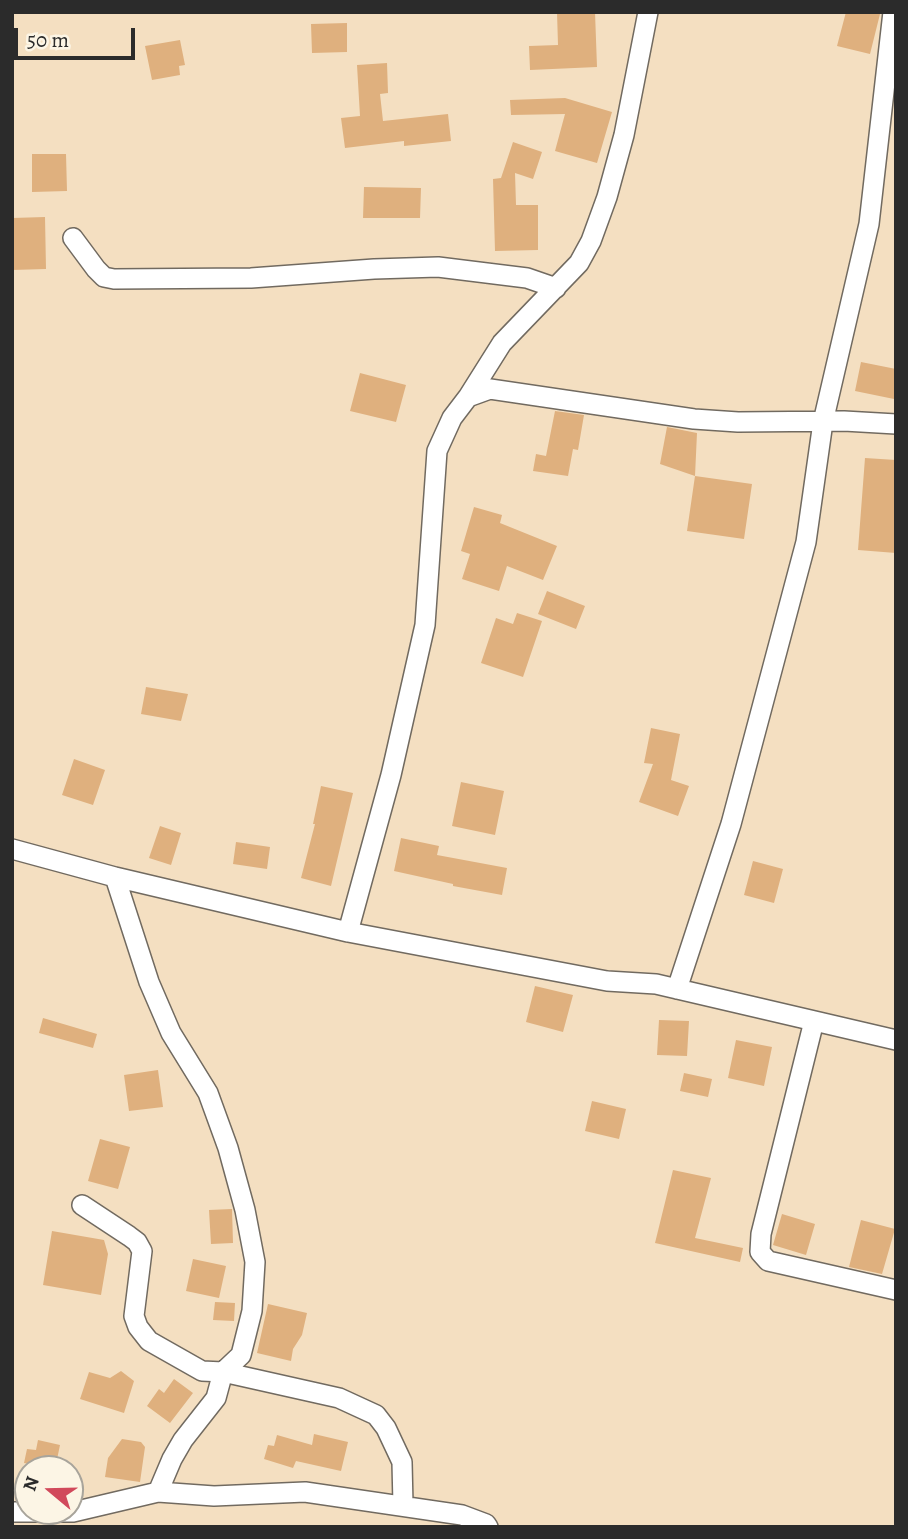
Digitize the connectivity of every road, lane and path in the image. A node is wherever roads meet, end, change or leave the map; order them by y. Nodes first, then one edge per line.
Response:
1 (648, 12) edge
2 (892, 12) edge
3 (73, 238) dead end
4 (556, 288) junction
5 (468, 397) junction
6 (823, 422) junction
7 (896, 424) edge
8 (12, 849) edge
9 (115, 877) junction
10 (348, 932) junction
11 (677, 989) junction
12 (814, 1021) junction
13 (896, 1040) edge
14 (82, 1205) dead end
15 (896, 1290) edge
16 (223, 1372) junction
17 (158, 1492) junction
18 (403, 1505) junction
19 (12, 1512) edge
20 (488, 1527) edge

1 - 4 street
2 - 6 street
3 - 4 street
4 - 5 street
5 - 6 street
5 - 10 street
6 - 7 street
6 - 11 street
8 - 9 street
9 - 10 street
9 - 16 street
10 - 11 street
11 - 12 street
12 - 13 street
12 - 15 street
14 - 16 street
16 - 17 street
16 - 18 street
17 - 18 street
17 - 19 street
18 - 20 street

